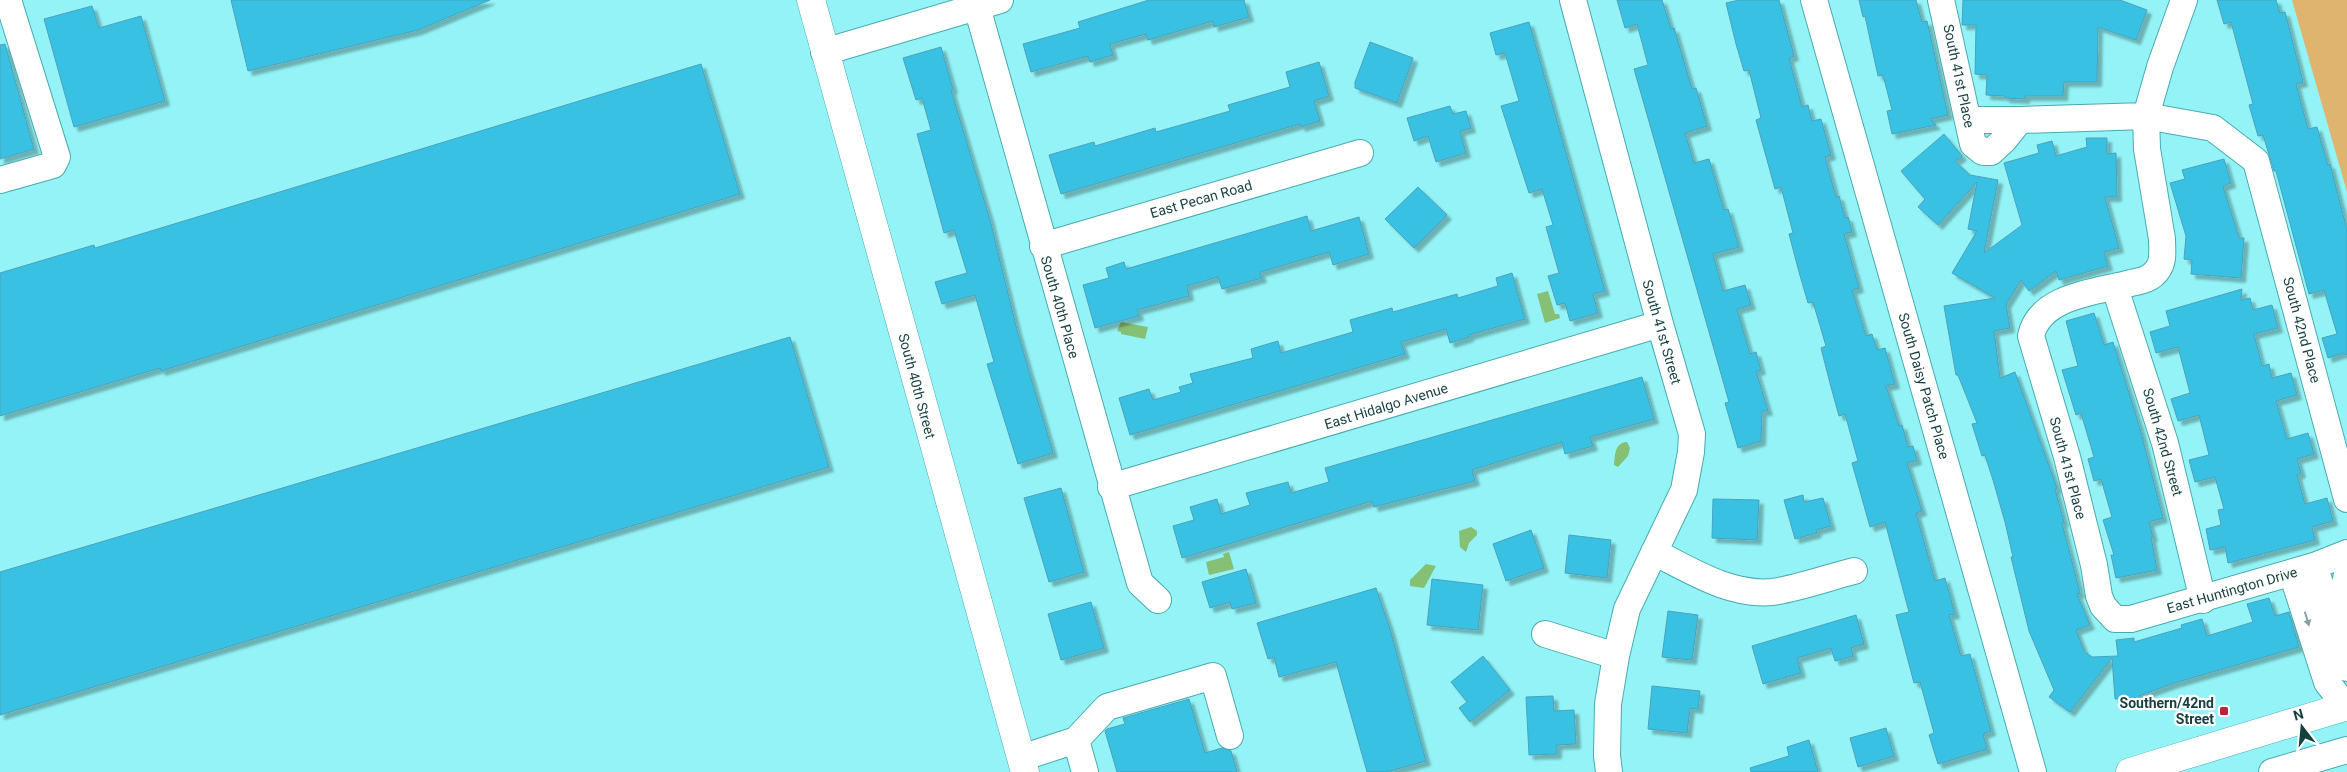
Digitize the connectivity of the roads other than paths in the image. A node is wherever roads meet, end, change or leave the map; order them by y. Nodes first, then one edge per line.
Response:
1 (8, 0) edge
2 (811, 0) edge
3 (1573, 0) edge
4 (1814, 0) edge
5 (1941, 0) edge
6 (2184, 0) edge
7 (988, 4) edge
8 (824, 52) junction
9 (2146, 116) junction
10 (1969, 120) junction
11 (2020, 120) junction
12 (1360, 153) dead end
13 (0, 180) edge
14 (1043, 246) junction
15 (2115, 288) junction
16 (1660, 324) junction
17 (1112, 487) junction
18 (2347, 499) edge
19 (1654, 552) junction
20 (2347, 553) edge
21 (2303, 570) junction
22 (1854, 571) dead end
23 (2347, 574) edge
24 (1158, 600) dead end
25 (2203, 600) junction
26 (2115, 619) joint
27 (2337, 632) junction
28 (1545, 634) dead end
29 (1616, 656) junction
30 (2347, 668) edge
31 (2347, 704) edge
32 (1230, 736) dead end
33 (1076, 740) junction
34 (2347, 750) edge
35 (1023, 765) edge
36 (1086, 772) edge
37 (1609, 772) edge
38 (2033, 772) edge
39 (2130, 772) edge
40 (2272, 772) edge

1 - 13 street
2 - 8 main road, South 40th Street
3 - 16 street, South 41st Street
4 - 38 street, South Daisy Patch Place
5 - 10 street, South 41st Place
6 - 9 street
7 - 8 street
7 - 14 street, South 40th Place
8 - 35 main road, South 40th Street
9 - 11 street
9 - 15 street
9 - 18 street, South 42nd Place
10 - 11 street
10 - 11 street, South 41st Place
12 - 14 street, East Pecan Road
14 - 17 street, South 40th Place
15 - 25 street, South 42nd Street
15 - 26 street, South 41st Place
16 - 17 street, East Hidalgo Avenue
16 - 19 street, South 41st Street
17 - 24 street, South 40th Place
19 - 22 street
19 - 29 street, South 41st Street
20 - 21 street, East Huntington Drive
21 - 25 street, East Huntington Drive
21 - 27 street
21 -> 31 street
23 - 27 street
25 - 26 street, East Huntington Drive
27 - 30 street
28 - 29 street
29 - 37 street, South 41st Street
31 - 39 main road
32 - 33 street
33 - 35 street
33 - 36 street
34 - 40 street

